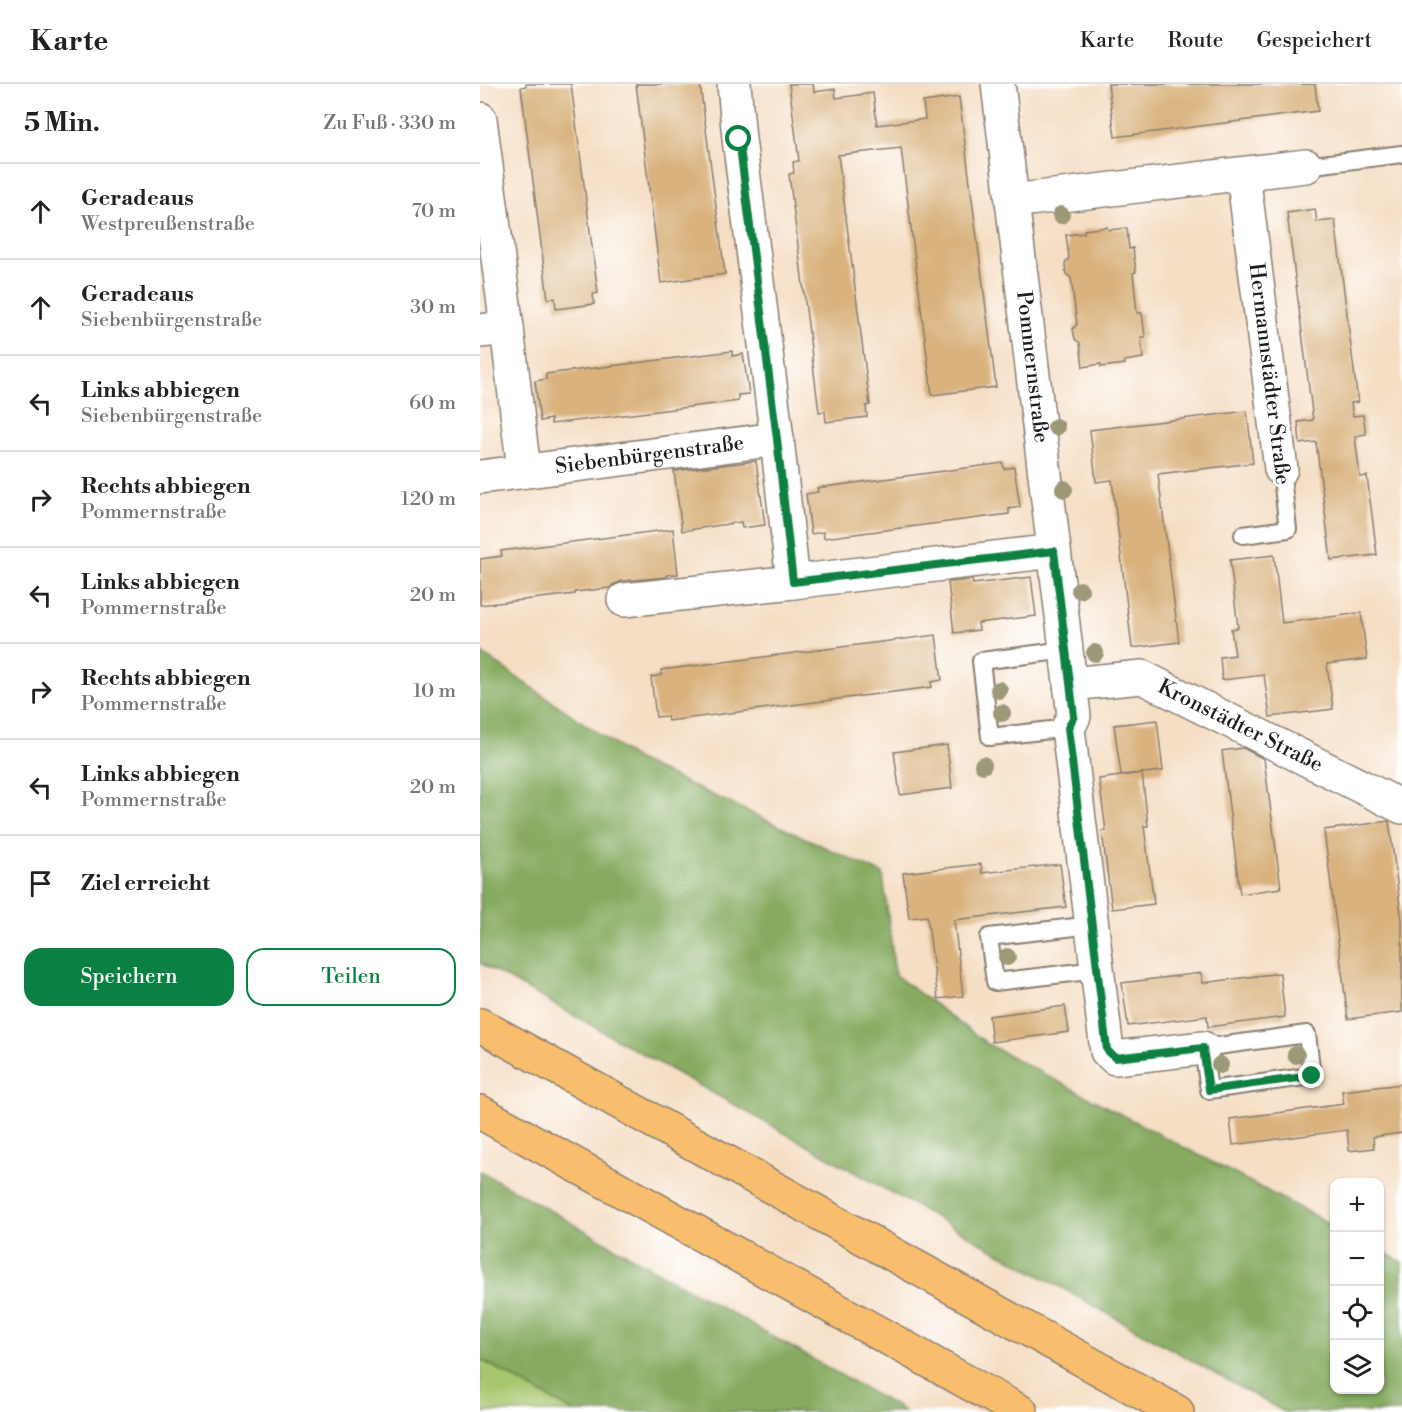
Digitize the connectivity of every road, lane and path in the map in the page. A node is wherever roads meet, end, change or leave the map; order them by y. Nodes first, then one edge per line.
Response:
1 (734, 84) edge
2 (998, 84) edge
3 (480, 119) edge
4 (1402, 154) edge
5 (1306, 166) joint
6 (1243, 174) junction
7 (1012, 201) junction
8 (493, 329) edge
9 (777, 439) junction
10 (1281, 469) joint
11 (524, 471) junction
12 (480, 477) edge
13 (1243, 535) dead end
14 (1054, 551) junction
15 (793, 582) junction
16 (624, 600) dead end
17 (1066, 650) junction
18 (1070, 684) junction
19 (1068, 728) junction
20 (1402, 807) edge
21 (1092, 925) junction
22 (1097, 970) junction
23 (480, 1025) edge
24 (1203, 1048) junction
25 (480, 1112) edge
26 (1021, 1412) edge
27 (1177, 1412) edge

1 - 9 street
2 - 7 street, Pommernstraße
3 - 8 street
4 - 5 lane
5 - 6 street
6 - 7 street
6 - 10 street, Hermannstädter Straße
7 - 14 street, Pommernstraße
8 - 11 street
9 - 11 street, Siebenbürgenstraße
9 - 15 street
10 - 13 lane, Hermannstädter Straße
11 - 12 street, Siebenbürgenstraße
14 - 15 street
14 - 17 street, Pommernstraße
15 - 16 street
17 - 18 street, Pommernstraße
17 - 19 lane
18 - 19 street, Pommernstraße
18 - 20 street, Kronstädter Straße
19 - 21 street, Pommernstraße
21 - 22 street, Pommernstraße
21 - 22 lane
22 - 24 street, Pommernstraße
23 - 27 highway
24 - 24 lane, Pommernstraße
25 - 26 highway

